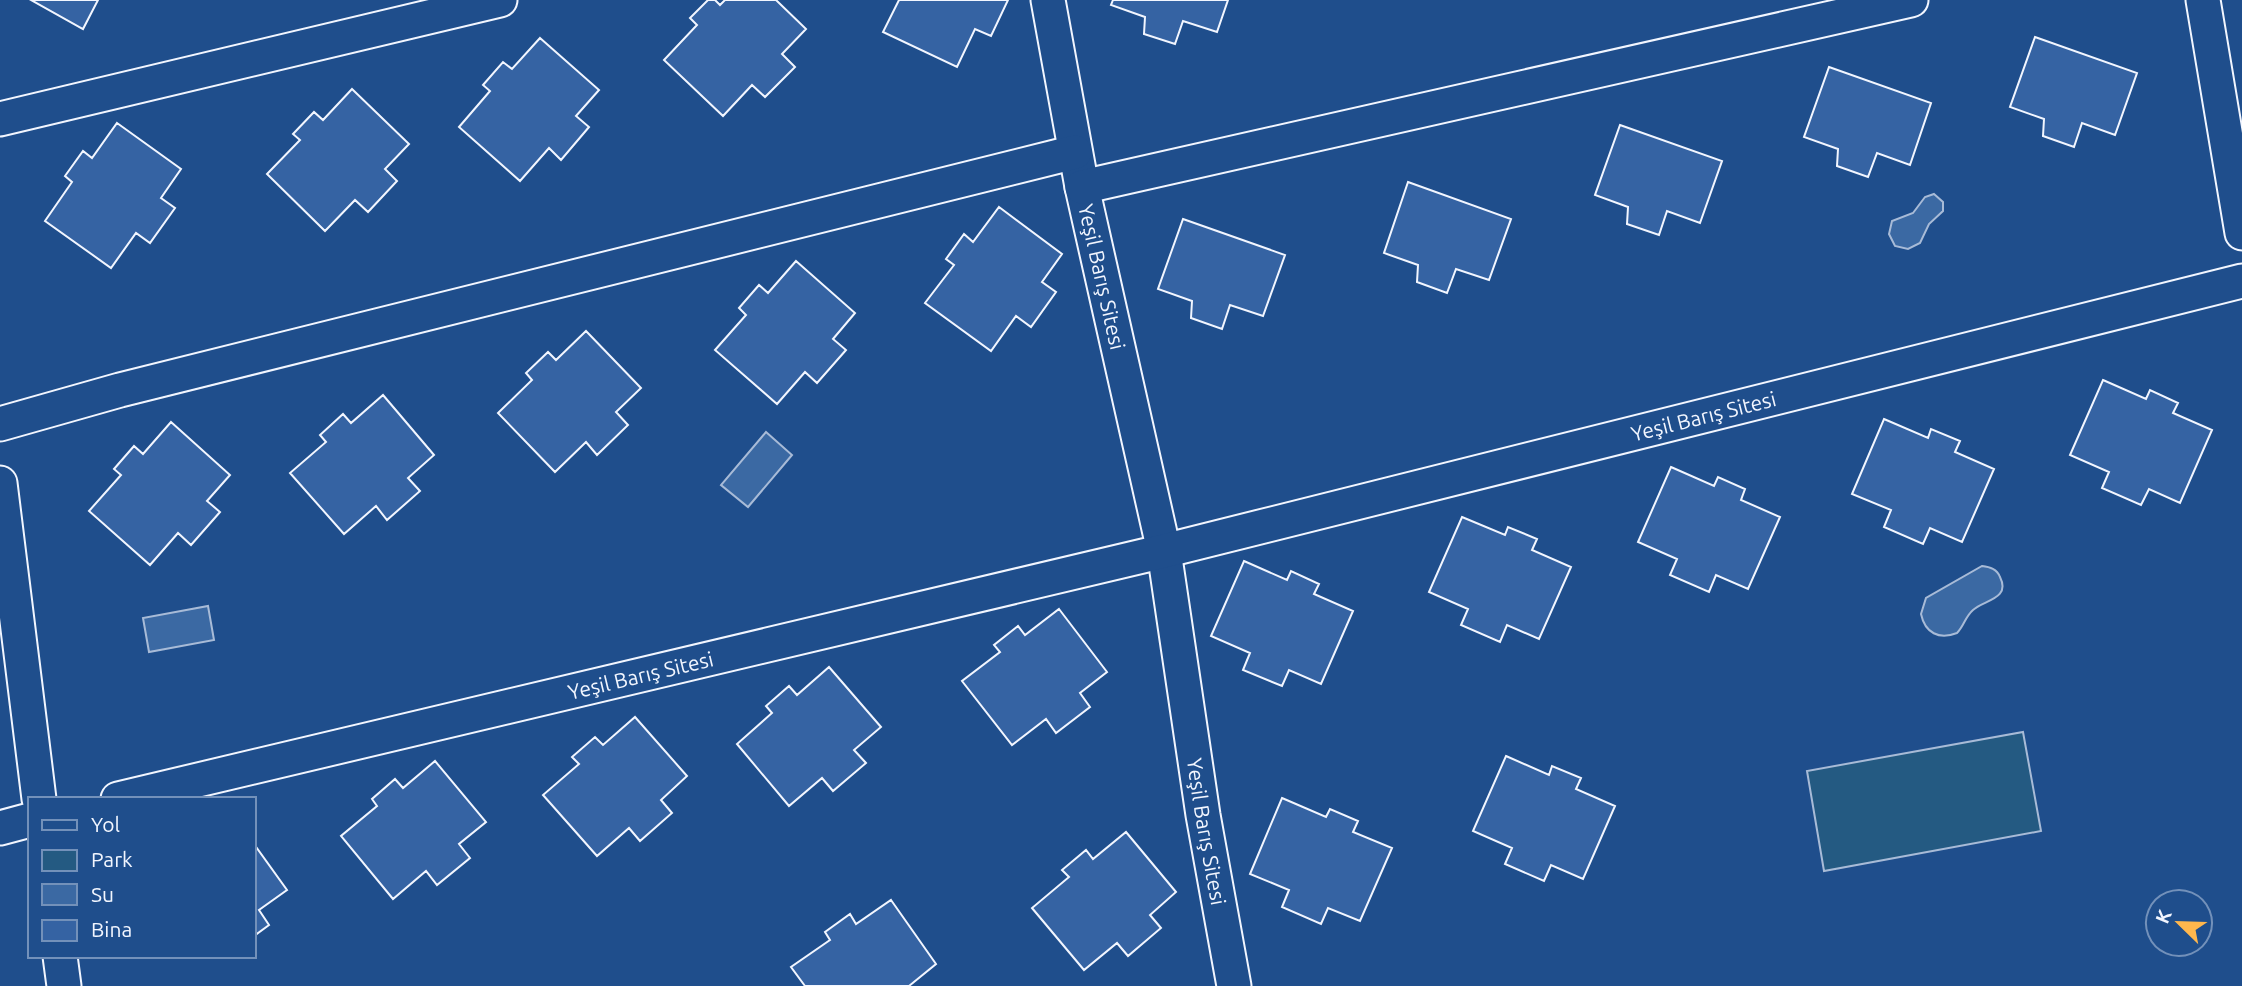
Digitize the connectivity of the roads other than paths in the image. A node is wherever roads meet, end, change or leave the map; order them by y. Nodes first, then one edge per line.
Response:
1 (500, 0) edge
2 (1048, 0) edge
3 (1912, 0) edge
4 (2203, 0) edge
5 (0, 120) edge
6 (1075, 152) junction
7 (1082, 187) junction
8 (2242, 233) edge
9 (2242, 281) edge
10 (0, 424) edge
11 (0, 483) edge
12 (1164, 551) junction
13 (39, 797) edge
14 (126, 797) edge
15 (28, 821) edge
16 (0, 828) edge
17 (60, 958) edge
18 (64, 986) edge
19 (1234, 986) edge

1 - 5 street
2 - 6 street, Yeşil Barış Sitesi
3 - 7 street
4 - 8 street
6 - 7 street, Yeşil Barış Sitesi
6 - 10 street
7 - 12 street, Yeşil Barış Sitesi
9 - 12 street, Yeşil Barış Sitesi
11 - 13 street
12 - 14 street, Yeşil Barış Sitesi
12 - 19 street, Yeşil Barış Sitesi
15 - 16 street
17 - 18 street

